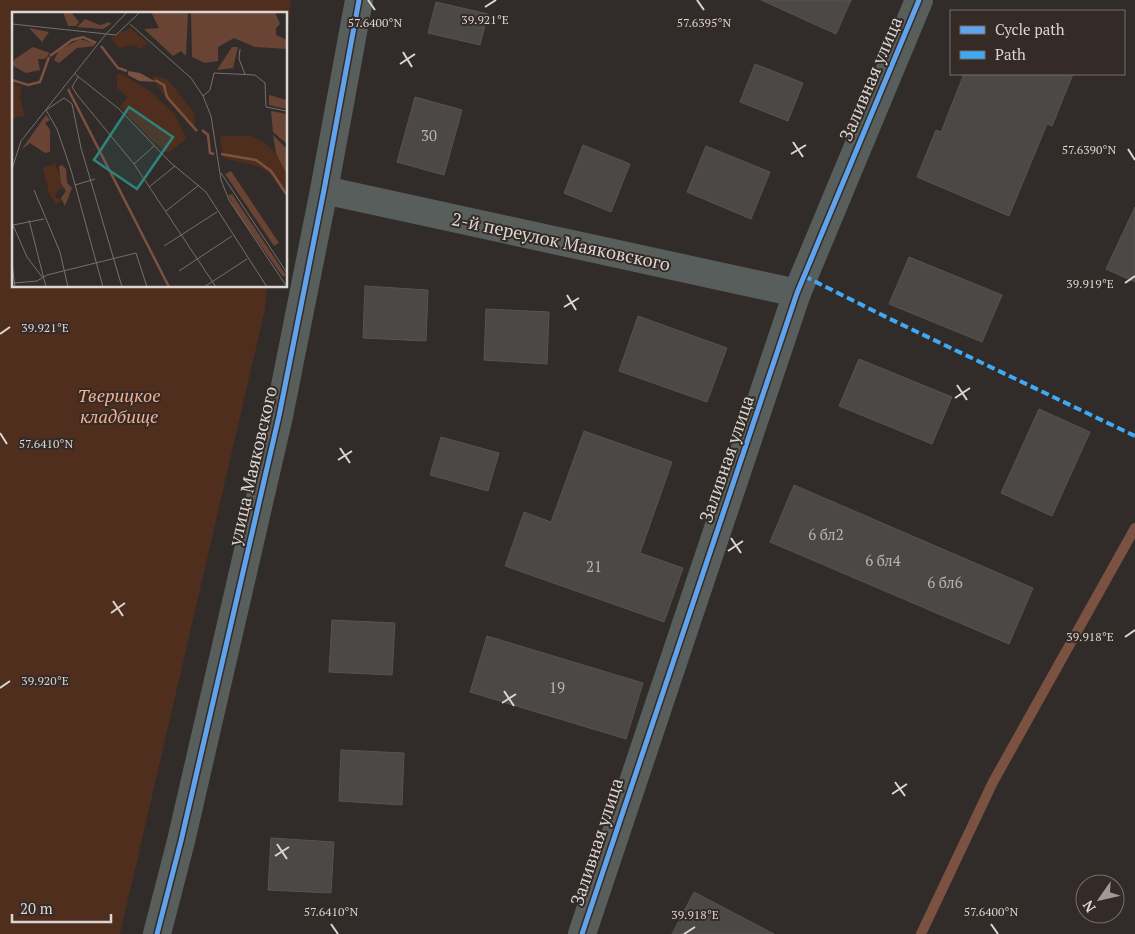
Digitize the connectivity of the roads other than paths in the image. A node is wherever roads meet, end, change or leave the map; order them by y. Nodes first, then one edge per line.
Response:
1 (359, 0) edge
2 (919, 0) edge
3 (324, 190) junction
4 (797, 293) junction
5 (157, 934) edge
6 (582, 934) edge

1 - 3 street, улица Маяковского
2 - 4 street, Заливная улица
3 - 4 street, 2-й переулок Маяковского
3 - 5 street, улица Маяковского
4 - 6 street, Заливная улица

